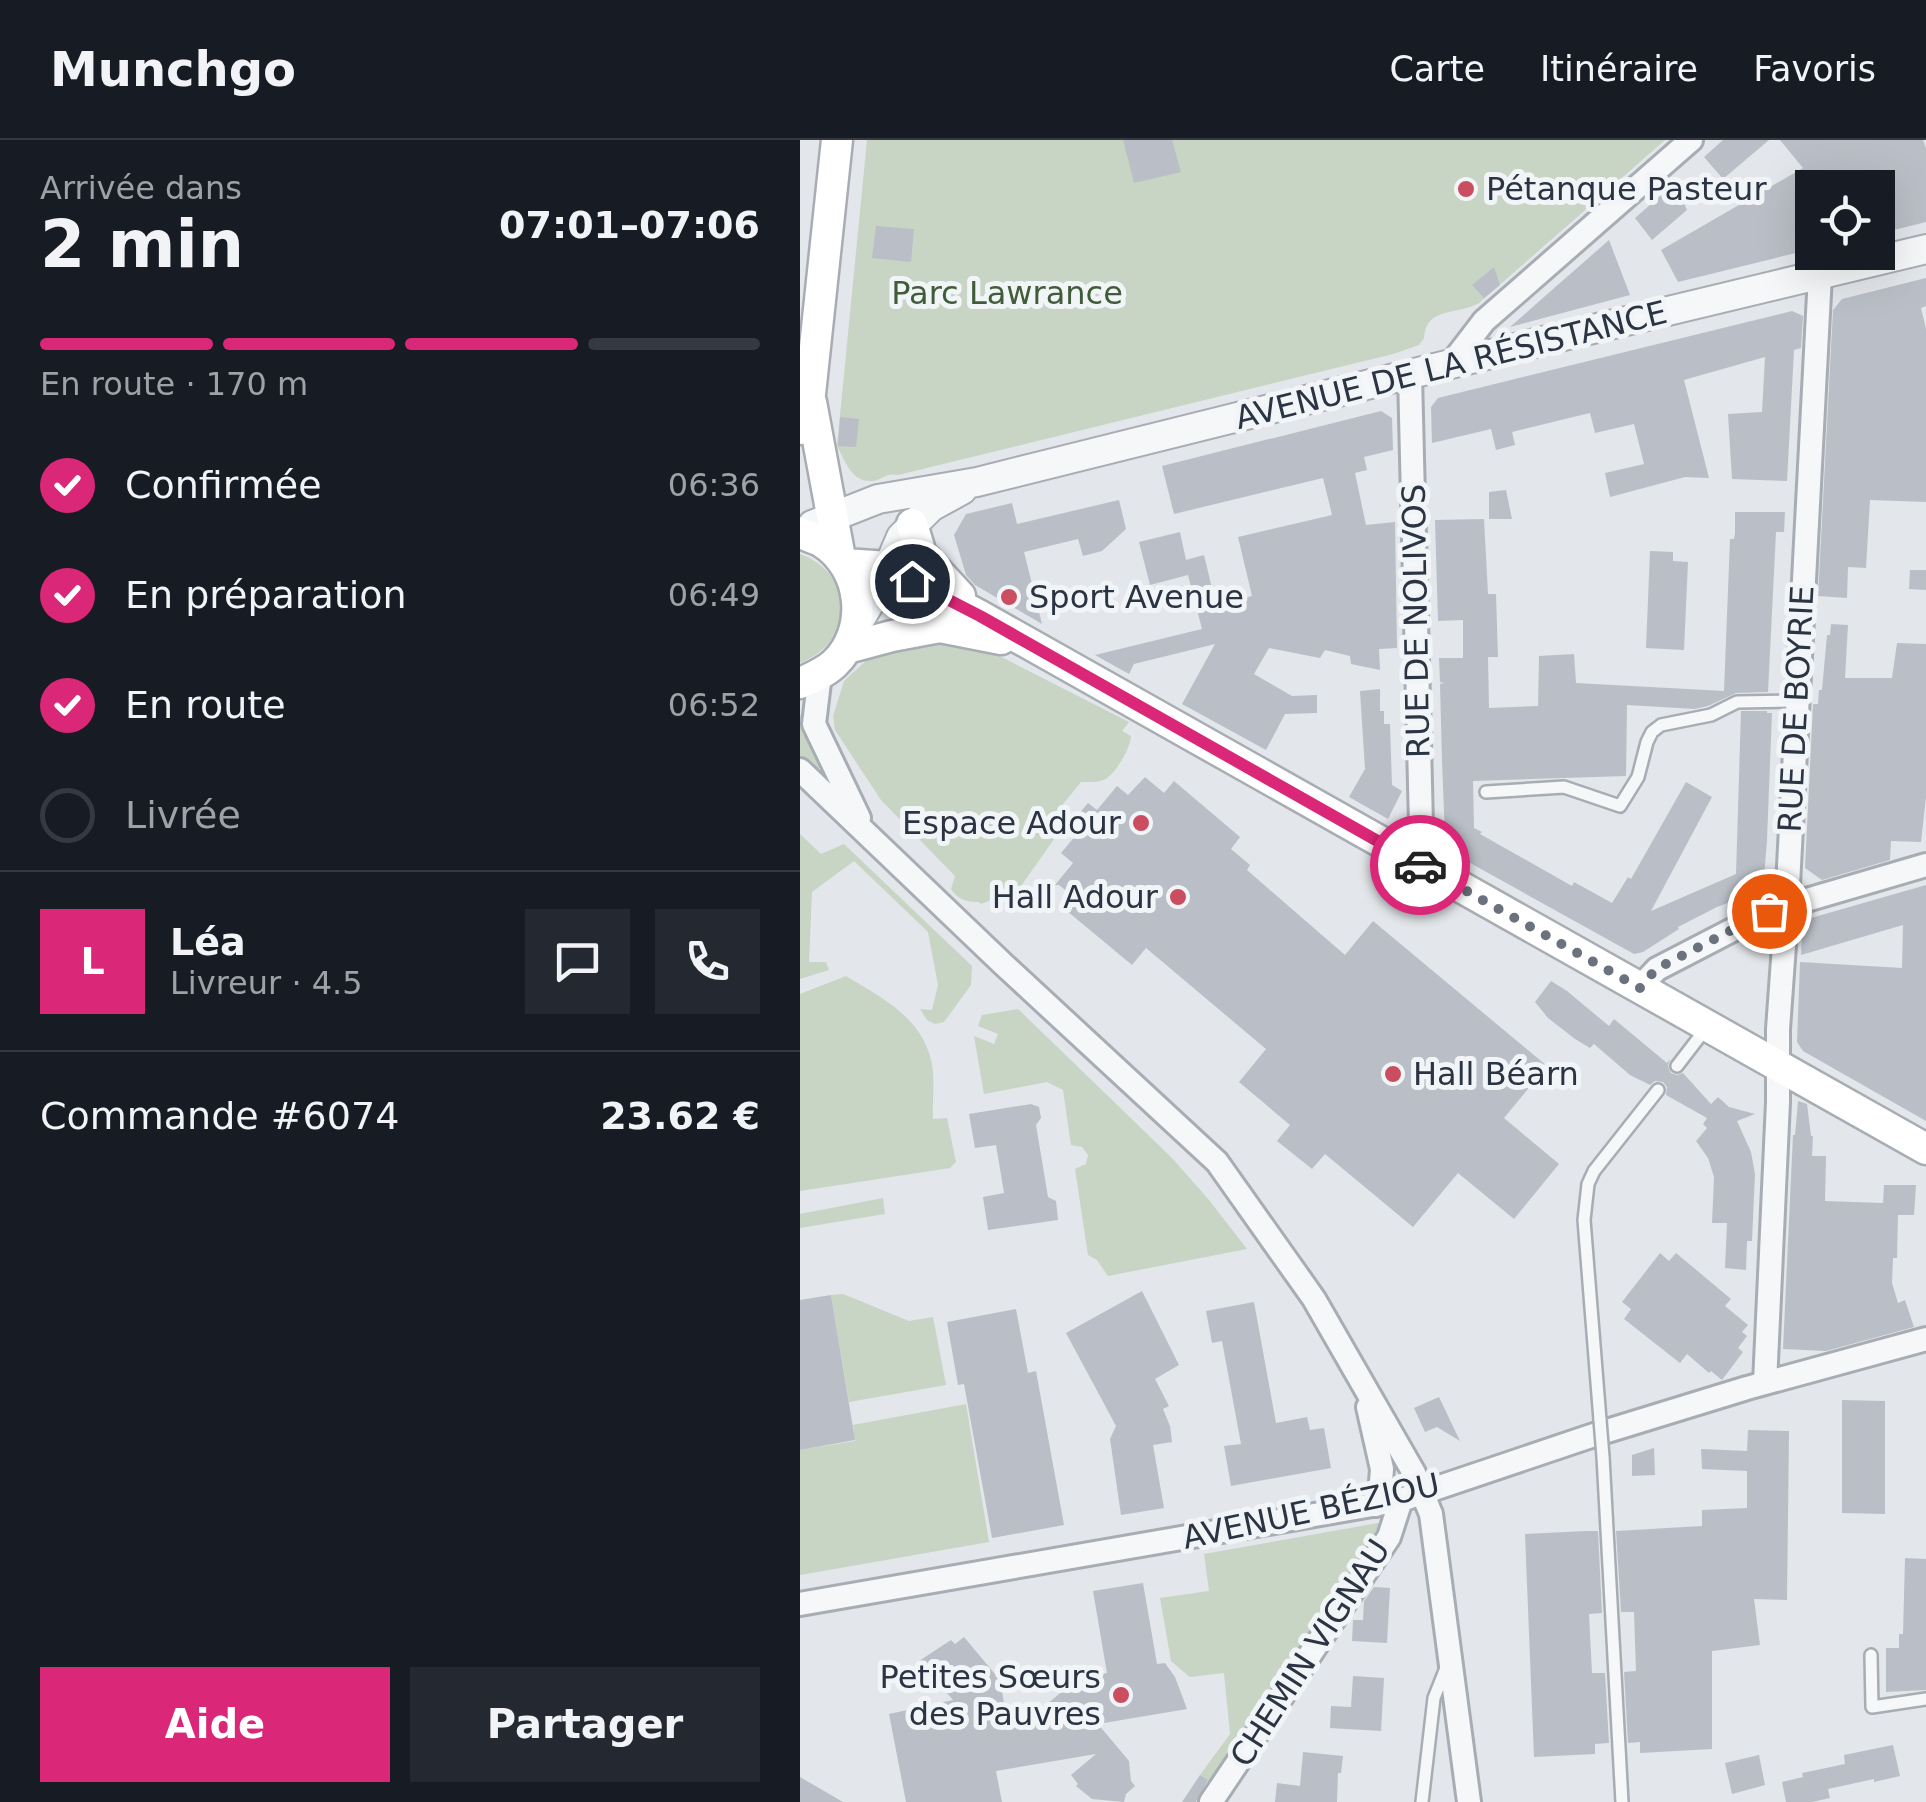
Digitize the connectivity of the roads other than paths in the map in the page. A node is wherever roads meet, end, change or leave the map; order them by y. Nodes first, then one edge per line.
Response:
1 (836, 140) edge
2 (1691, 140) edge
3 (1926, 250) edge
4 (1820, 276) junction
5 (1451, 364) junction
6 (1410, 376) junction
7 (810, 394) junction
8 (800, 429) edge
9 (976, 482) junction
10 (832, 516) junction
11 (912, 524) junction
12 (800, 532) edge
13 (843, 561) junction
14 (888, 568) junction
15 (980, 616) junction
16 (852, 636) junction
17 (1029, 644) junction
18 (810, 679) edge
19 (1796, 701) junction
20 (800, 770) edge
21 (1486, 792) dead end
22 (865, 830) junction
23 (1926, 864) edge
24 (1422, 866) junction
25 (1787, 904) junction
26 (1640, 988) junction
27 (1707, 1026) junction
28 (1676, 1066) dead end
29 (1778, 1067) junction
30 (1658, 1090) dead end
31 (1926, 1148) edge
32 (1926, 1339) edge
33 (1765, 1383) junction
34 (1362, 1384) junction
35 (1424, 1492) junction
36 (1400, 1500) junction
37 (1376, 1505) junction
38 (800, 1604) edge
39 (1871, 1655) dead end
40 (1450, 1659) junction
41 (1926, 1699) edge
42 (1212, 1802) edge
43 (1422, 1802) edge
44 (1469, 1802) edge
45 (1622, 1802) edge

1 - 7 main road
2 - 5 street
3 - 4 street, AVENUE DE LA RÉSISTANCE
4 - 5 street, AVENUE DE LA RÉSISTANCE
4 - 19 street, RUE DE BOYRIE
5 - 6 street, AVENUE DE LA RÉSISTANCE
6 - 9 street, AVENUE DE LA RÉSISTANCE
6 - 24 street, RUE DE NOLIVOS
7 - 8 main road
7 - 10 main road
9 - 10 street, AVENUE DE LA RÉSISTANCE
9 - 11 street, AVENUE DE LA RÉSISTANCE
10 - 12 street, AVENUE DE LA RÉSISTANCE
10 - 13 main road
10 - 14 main road
11 - 14 street, AVENUE DE LA RÉSISTANCE
11 - 15 main road
12 - 13 main road
13 - 14 main road
13 - 16 main road
14 - 15 main road
14 - 16 street, AVENUE DE LA RÉSISTANCE
15 - 17 main road
16 - 17 main road
16 - 18 main road
17 - 24 main road
18 - 22 street
19 - 21 lane
19 - 25 street, RUE DE BOYRIE
20 - 22 street
22 - 34 street
23 - 25 street
24 - 26 main road
25 - 26 street
25 - 29 street, RUE DE BOYRIE
26 - 27 main road
27 - 28 lane
27 - 29 main road
29 - 31 main road
29 - 33 street, RUE DE BOYRIE
30 - 45 lane, bridge
32 - 33 street, AVENUE BÉZIOU
33 - 35 street, AVENUE BÉZIOU
34 - 35 street
34 - 37 street
35 - 36 street, AVENUE BÉZIOU
35 - 40 street
36 - 37 street, AVENUE BÉZIOU
36 - 42 street, CHEMIN VIGNAU
37 - 38 street, AVENUE BÉZIOU
39 - 41 lane
40 - 43 lane
40 - 44 street

